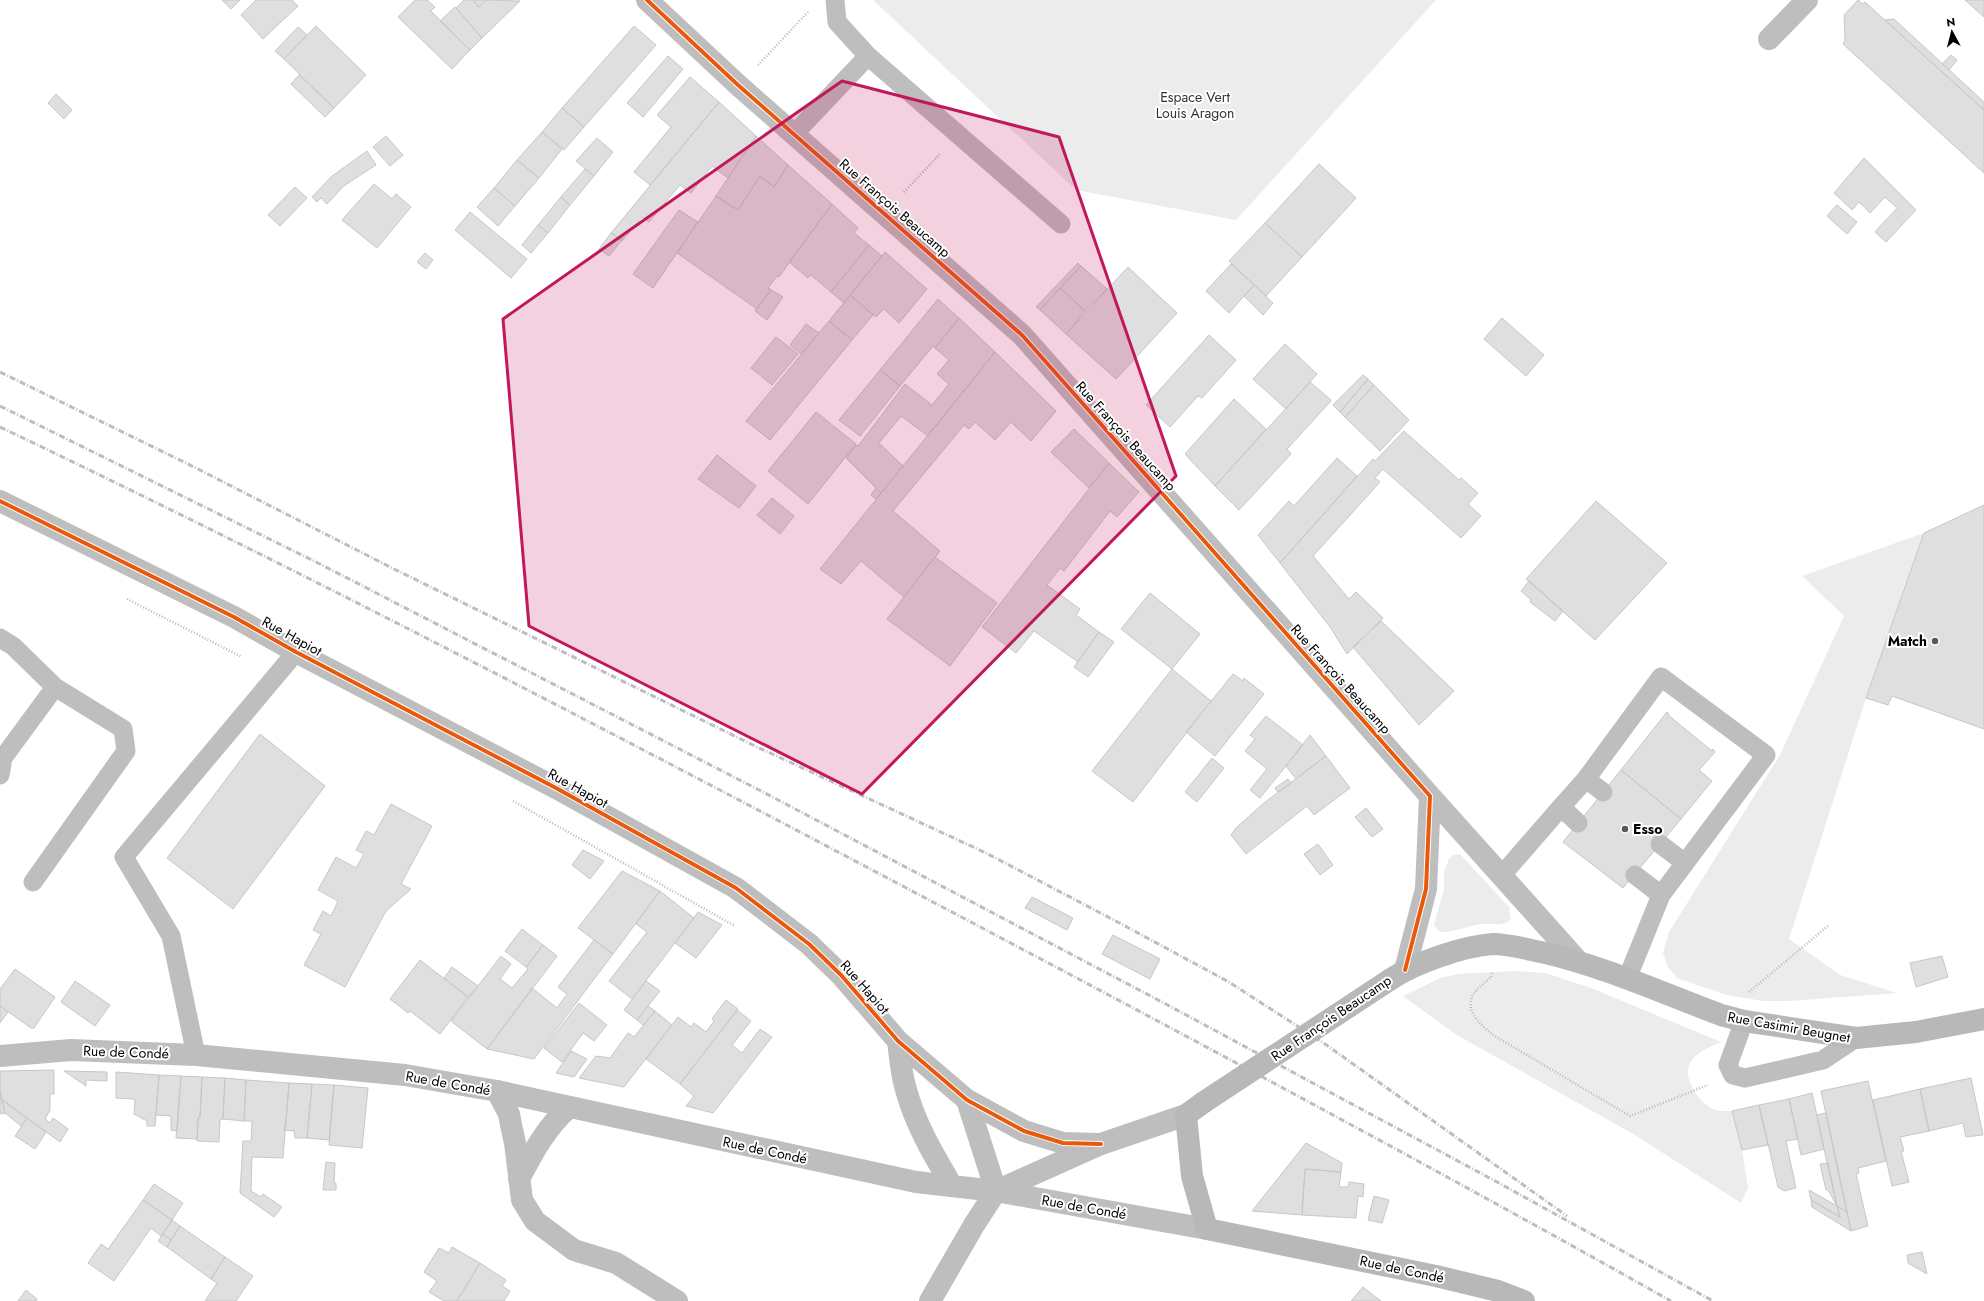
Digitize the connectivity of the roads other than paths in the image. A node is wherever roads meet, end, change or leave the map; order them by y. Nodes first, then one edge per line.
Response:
1 (647, 0) edge
2 (835, 0) edge
3 (1807, 0) edge
4 (1769, 39) dead end
5 (868, 56) junction
6 (794, 134) junction
7 (1061, 224) dead end
8 (0, 501) edge
9 (0, 638) edge
10 (296, 652) junction
11 (55, 687) junction
12 (0, 775) edge
13 (1586, 778) junction
14 (1603, 792) dead end
15 (1430, 796) junction
16 (1561, 807) junction
17 (1578, 823) dead end
18 (1660, 844) dead end
19 (1685, 863) junction
20 (1635, 874) dead end
21 (1502, 875) junction
22 (33, 882) dead end
23 (1661, 895) junction
24 (1578, 961) junction
25 (1398, 974) junction
26 (1627, 979) junction
27 (1984, 1019) edge
28 (1744, 1021) junction
29 (1856, 1038) junction
30 (898, 1041) junction
31 (196, 1055) junction
32 (0, 1056) edge
33 (497, 1091) junction
34 (967, 1100) junction
35 (568, 1108) junction
36 (1186, 1115) junction
37 (1101, 1144) junction
38 (519, 1179) junction
39 (952, 1186) junction
40 (996, 1191) junction
41 (1206, 1229) junction
42 (677, 1301) edge
43 (930, 1301) edge
44 (1524, 1301) edge

1 - 6 street, Rue François Beaucamp
2 - 5 lane
3 - 4 street
5 - 6 lane
5 - 7 lane
6 - 15 street, Rue François Beaucamp
8 - 10 street, Rue Hapiot
9 - 11 lane
10 - 30 street, Rue Hapiot
10 - 31 lane
11 - 12 lane
11 - 22 lane
13 - 14 lane
13 - 16 lane
13 - 19 lane
15 - 21 street, Rue François Beaucamp
15 - 25 street, Rue François Beaucamp
16 - 17 lane
16 - 21 lane
18 - 19 lane
19 - 23 lane
20 - 23 lane
21 - 24 street, Rue François Beaucamp
23 - 26 lane
24 - 25 main road, Rue Casimir Beugnet
24 - 26 main road, Rue Casimir Beugnet
25 - 36 main road, Rue François Beaucamp, bridge
26 - 28 main road, Rue Casimir Beugnet
27 - 29 main road, Rue Casimir Beugnet
28 - 29 main road, Rue Casimir Beugnet
28 - 29 lane
30 - 34 street, Rue Hapiot
30 - 39 street
31 - 32 street, Rue de Condé
31 - 33 street, Rue de Condé
33 - 35 street, Rue de Condé
33 - 38 street
34 - 37 street, Rue Hapiot
34 - 40 street
35 - 38 street
35 - 39 street, Rue de Condé
36 - 37 street, Rue François Beaucamp
36 - 41 main road
37 - 40 street, Rue François Beaucamp
38 - 42 street
39 - 40 street, Rue de Condé
40 - 41 street, Rue de Condé
40 - 43 street
41 - 44 main road, Rue de Condé

